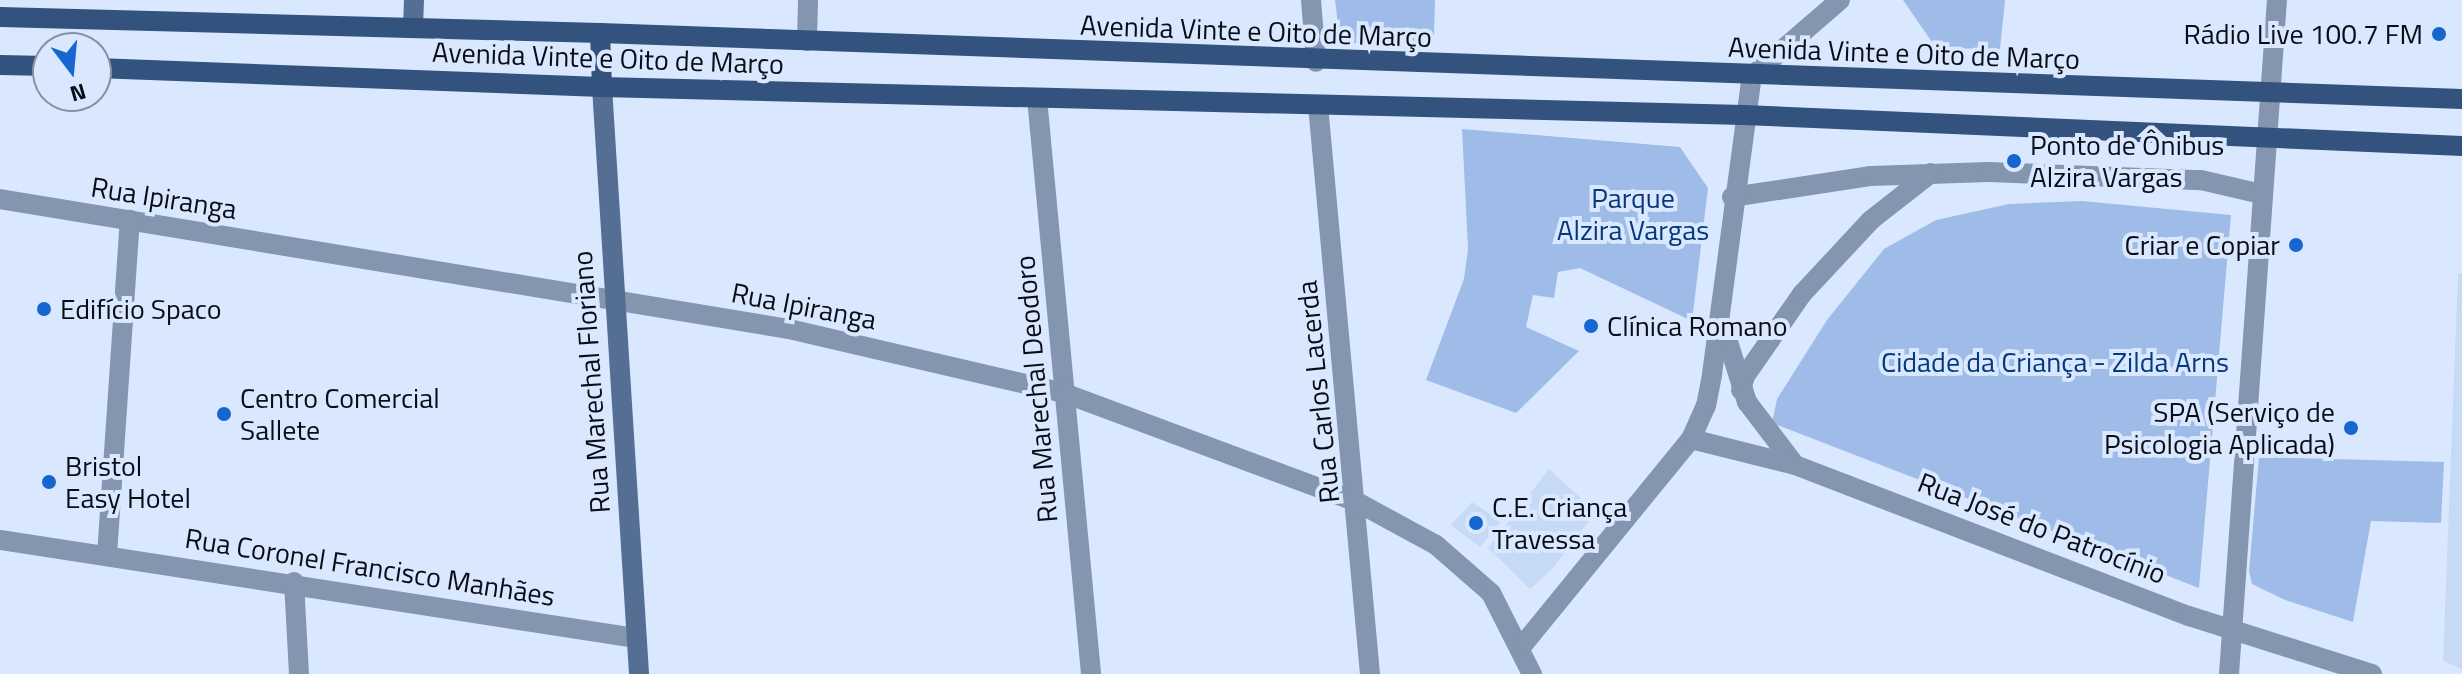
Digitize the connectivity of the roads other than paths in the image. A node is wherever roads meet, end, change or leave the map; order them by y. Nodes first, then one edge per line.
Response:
1 (414, 0) edge
2 (808, 0) edge
3 (1311, 0) edge
4 (1840, 0) edge
5 (2277, 0) edge
6 (0, 17) edge
7 (413, 28) junction
8 (600, 33) junction
9 (807, 41) junction
10 (1316, 62) junction
11 (0, 65) edge
12 (32, 66) edge
13 (112, 69) edge
14 (1752, 76) junction
15 (602, 87) junction
16 (2270, 93) junction
17 (1037, 98) junction
18 (2462, 99) edge
19 (1318, 105) junction
20 (1744, 115) junction
21 (2266, 138) junction
22 (2462, 146) edge
23 (1931, 173) junction
24 (2261, 194) junction
25 (1732, 197) junction
26 (0, 199) edge
27 (130, 220) junction
28 (613, 300) junction
29 (1720, 315) junction
30 (1741, 390) junction
31 (1064, 393) junction
32 (1691, 439) junction
33 (1795, 465) junction
34 (1357, 502) junction
35 (0, 540) edge
36 (107, 555) junction
37 (294, 582) junction
38 (2230, 628) junction
39 (636, 638) junction
40 (1522, 646) junction
41 (299, 674) edge
42 (639, 674) edge
43 (1091, 674) edge
44 (1370, 674) edge
45 (1532, 674) edge
46 (2229, 674) edge
47 (2372, 674) edge

1 - 7 main road
2 - 9 street
3 - 10 street
4 - 14 street
5 - 16 street
6 - 7 main road, Avenida Vinte e Oito de Março
7 - 8 main road, Avenida Vinte e Oito de Março
8 - 9 main road, Avenida Vinte e Oito de Março
8 - 15 main road
9 - 10 main road, Avenida Vinte e Oito de Março
10 - 14 main road, Avenida Vinte e Oito de Março
11 - 12 main road
13 - 15 main road, Avenida Vinte e Oito de Março
14 - 16 main road, Avenida Vinte e Oito de Março
14 - 20 street
15 - 17 main road, Avenida Vinte e Oito de Março
15 - 28 main road, Rua Marechal Floriano
16 - 18 main road, Avenida Vinte e Oito de Março
16 - 21 street
17 - 19 main road, Avenida Vinte e Oito de Março
17 - 31 street, Rua Marechal Deodoro
19 - 20 main road, Avenida Vinte e Oito de Março
19 - 34 street, Rua Carlos Lacerda
20 - 21 main road, Avenida Vinte e Oito de Março
20 - 25 street
21 - 22 main road, Avenida Vinte e Oito de Março
21 - 24 street
23 - 24 street
23 - 25 street
23 - 30 street
24 - 38 street
25 - 29 street
26 - 27 street, Rua Ipiranga
27 - 28 street, Rua Ipiranga
27 - 36 street
28 - 31 street, Rua Ipiranga
28 - 39 main road, Rua Marechal Floriano
29 - 30 street
29 - 32 street
30 - 33 street
31 - 34 street, Rua Ipiranga
31 - 43 street, Rua Marechal Deodoro
32 - 33 street, Rua José do Patrocínio
32 - 40 street
33 - 38 street, Rua José do Patrocínio
34 - 40 street, Rua Ipiranga
34 - 44 street, Rua Carlos Lacerda
35 - 36 street, Rua Coronel Francisco Manhães
36 - 37 street, Rua Coronel Francisco Manhães
37 - 39 street, Rua Coronel Francisco Manhães
37 - 41 street
38 - 46 street
38 - 47 street, Rua José do Patrocínio
39 - 42 main road, Rua Marechal Floriano
40 - 45 street, Rua Ipiranga

